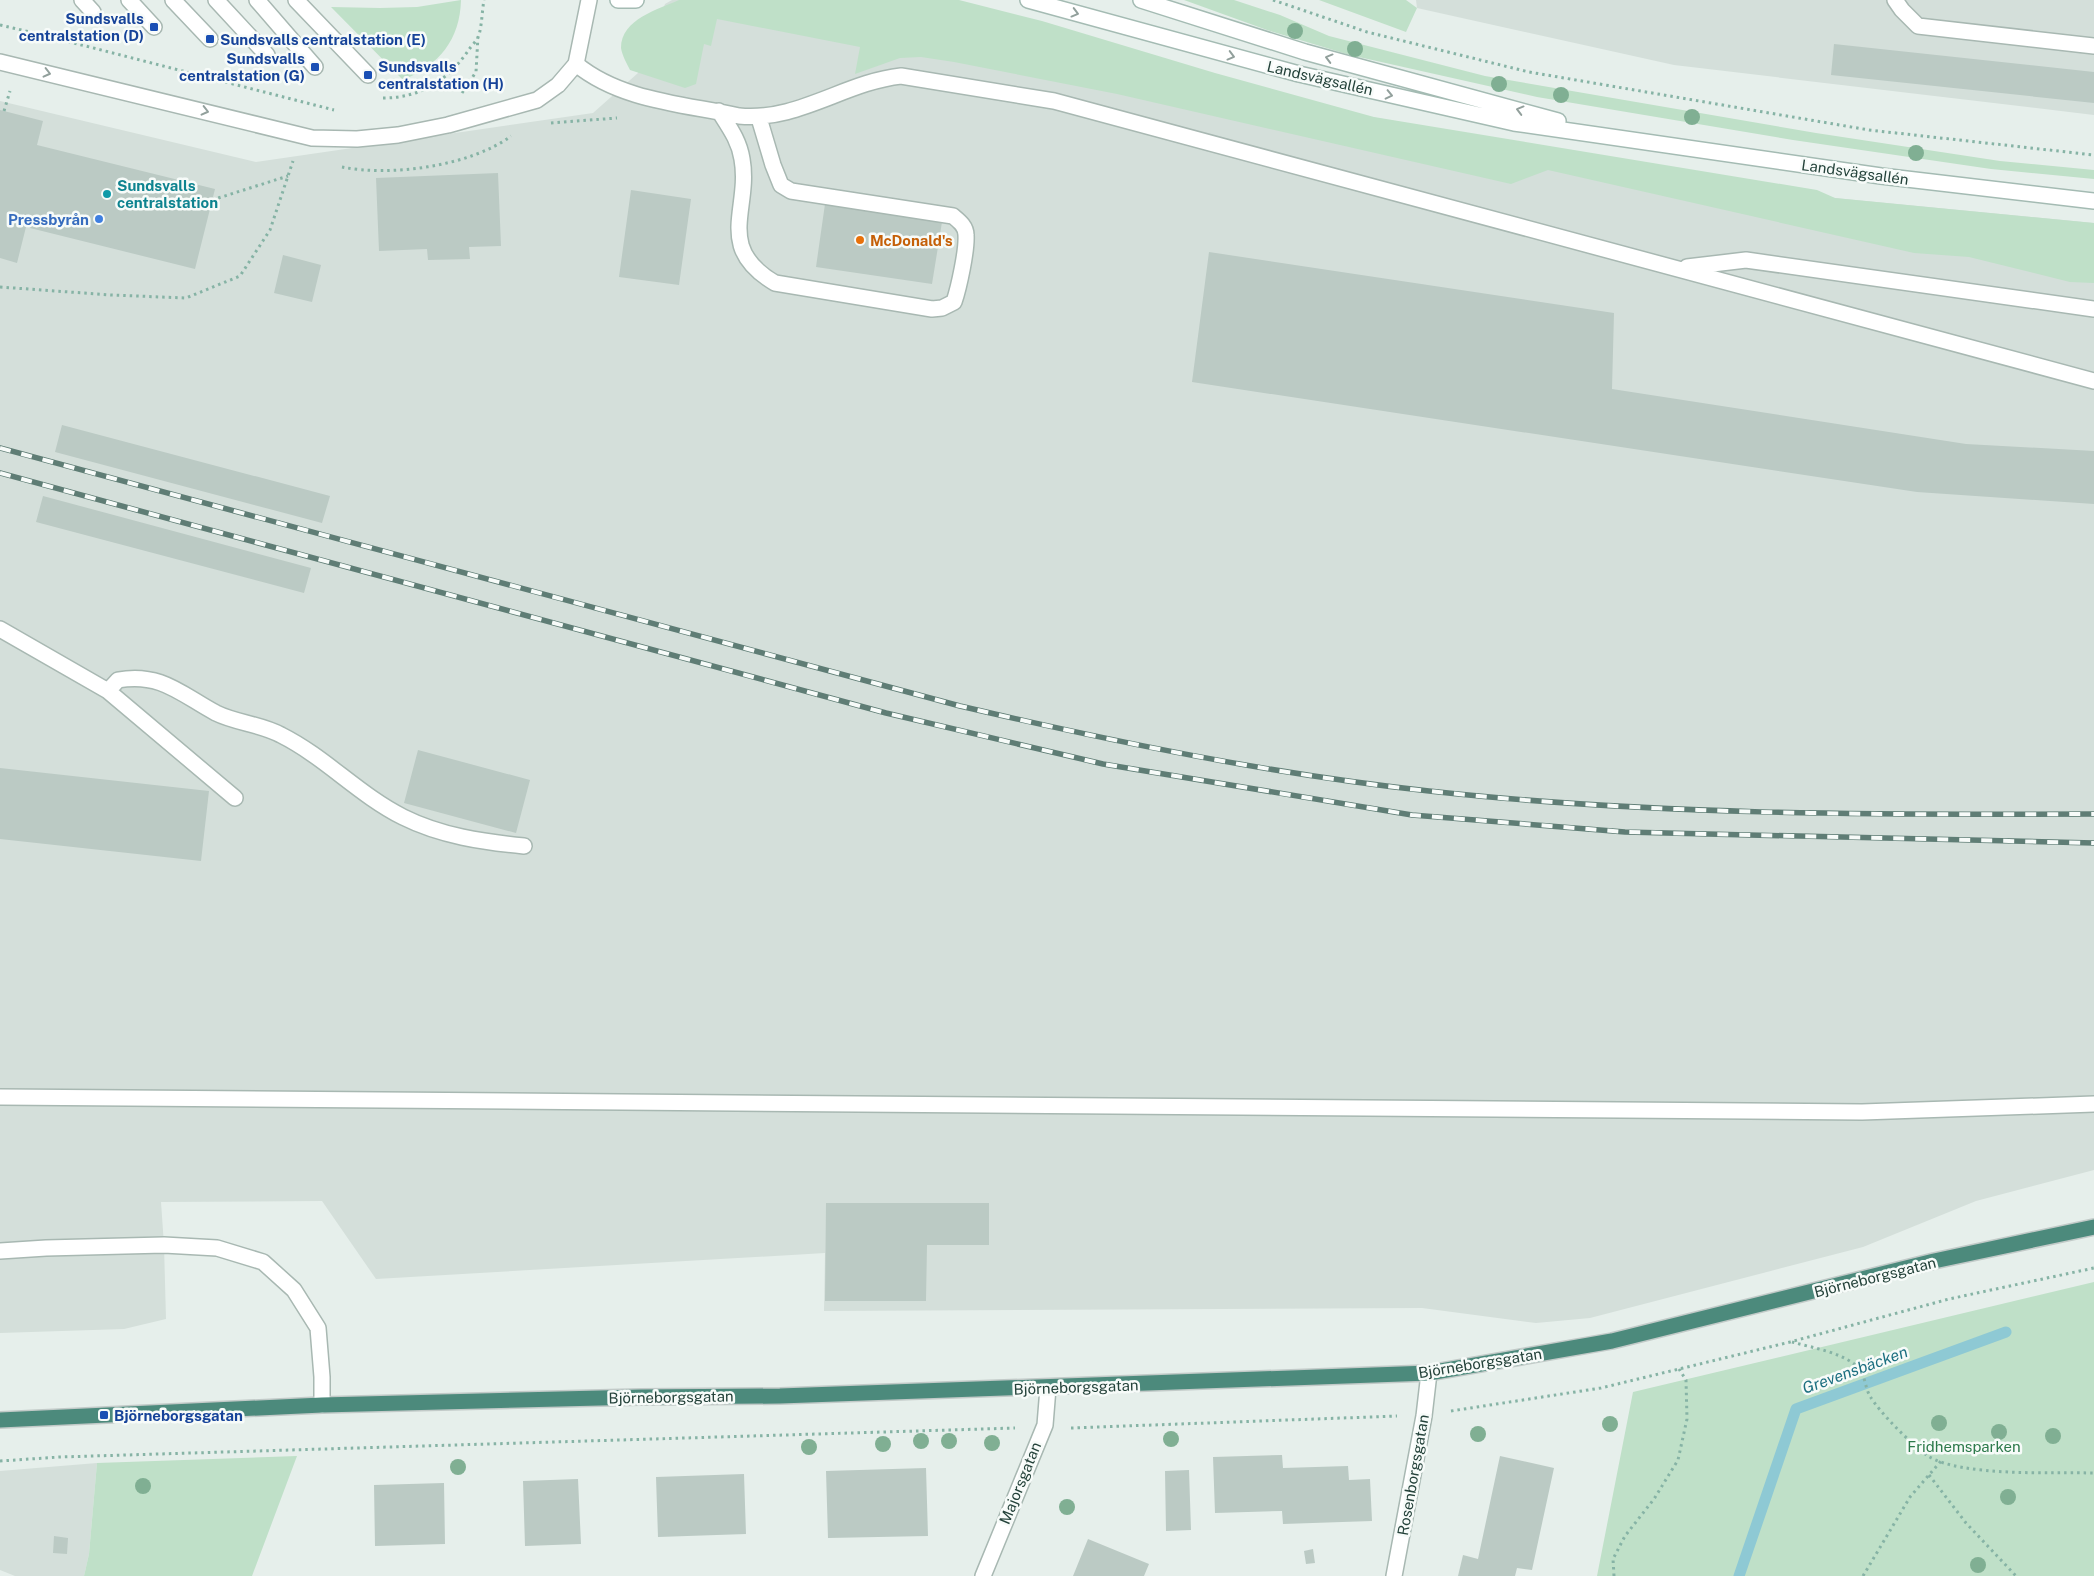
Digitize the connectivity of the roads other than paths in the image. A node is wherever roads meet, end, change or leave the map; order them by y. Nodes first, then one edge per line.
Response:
1 (82, 0) edge
2 (129, 0) edge
3 (173, 0) edge
4 (216, 0) edge
5 (257, 0) edge
6 (296, 0) edge
7 (588, 0) edge
8 (1028, 0) edge
9 (1141, 0) edge
10 (1896, 0) edge
11 (93, 12) dead end
12 (154, 26) dead end
13 (210, 39) dead end
14 (2094, 46) edge
15 (267, 56) dead end
16 (0, 62) edge
17 (576, 64) junction
18 (315, 67) dead end
19 (368, 75) dead end
20 (719, 112) junction
21 (759, 118) junction
22 (1617, 137) junction
23 (2094, 201) edge
24 (1678, 268) junction
25 (2094, 309) edge
26 (2094, 381) edge
27 (0, 629) edge
28 (108, 691) junction
29 (235, 798) dead end
30 (524, 846) dead end
31 (0, 1097) edge
32 (2094, 1104) edge
33 (2094, 1227) edge
34 (0, 1251) edge
35 (1429, 1373) junction
36 (1048, 1388) junction
37 (322, 1405) junction
38 (42, 1419) junction
39 (0, 1420) edge
40 (0, 1429) edge
41 (983, 1576) edge
42 (1394, 1576) edge

1 - 11 main road
2 - 12 main road
3 - 13 main road
4 - 15 main road
5 - 18 main road
6 - 19 main road
7 - 17 main road
8 -> 22 main road, Landsvägsallén
22 -> 9 main road, Landsvägsallén
10 - 14 main road
16 -> 17 main road
17 - 20 main road
20 - 21 main road
20 - 21 main road
21 - 24 main road
22 - 23 main road, Landsvägsallén
24 - 25 main road
24 - 26 main road
27 - 28 main road
28 - 29 main road
28 - 30 main road
31 - 32 main road
33 - 35 highway, Björneborgsgatan
34 - 37 main road
35 - 36 highway, Björneborgsgatan
35 - 42 main road, Rosenborgsgatan
36 - 37 highway, Björneborgsgatan
36 - 41 main road, Majorsgatan
37 - 38 highway, Björneborgsgatan
38 - 39 highway, Björneborgsgatan
38 - 40 highway, Björneborgsgatan

